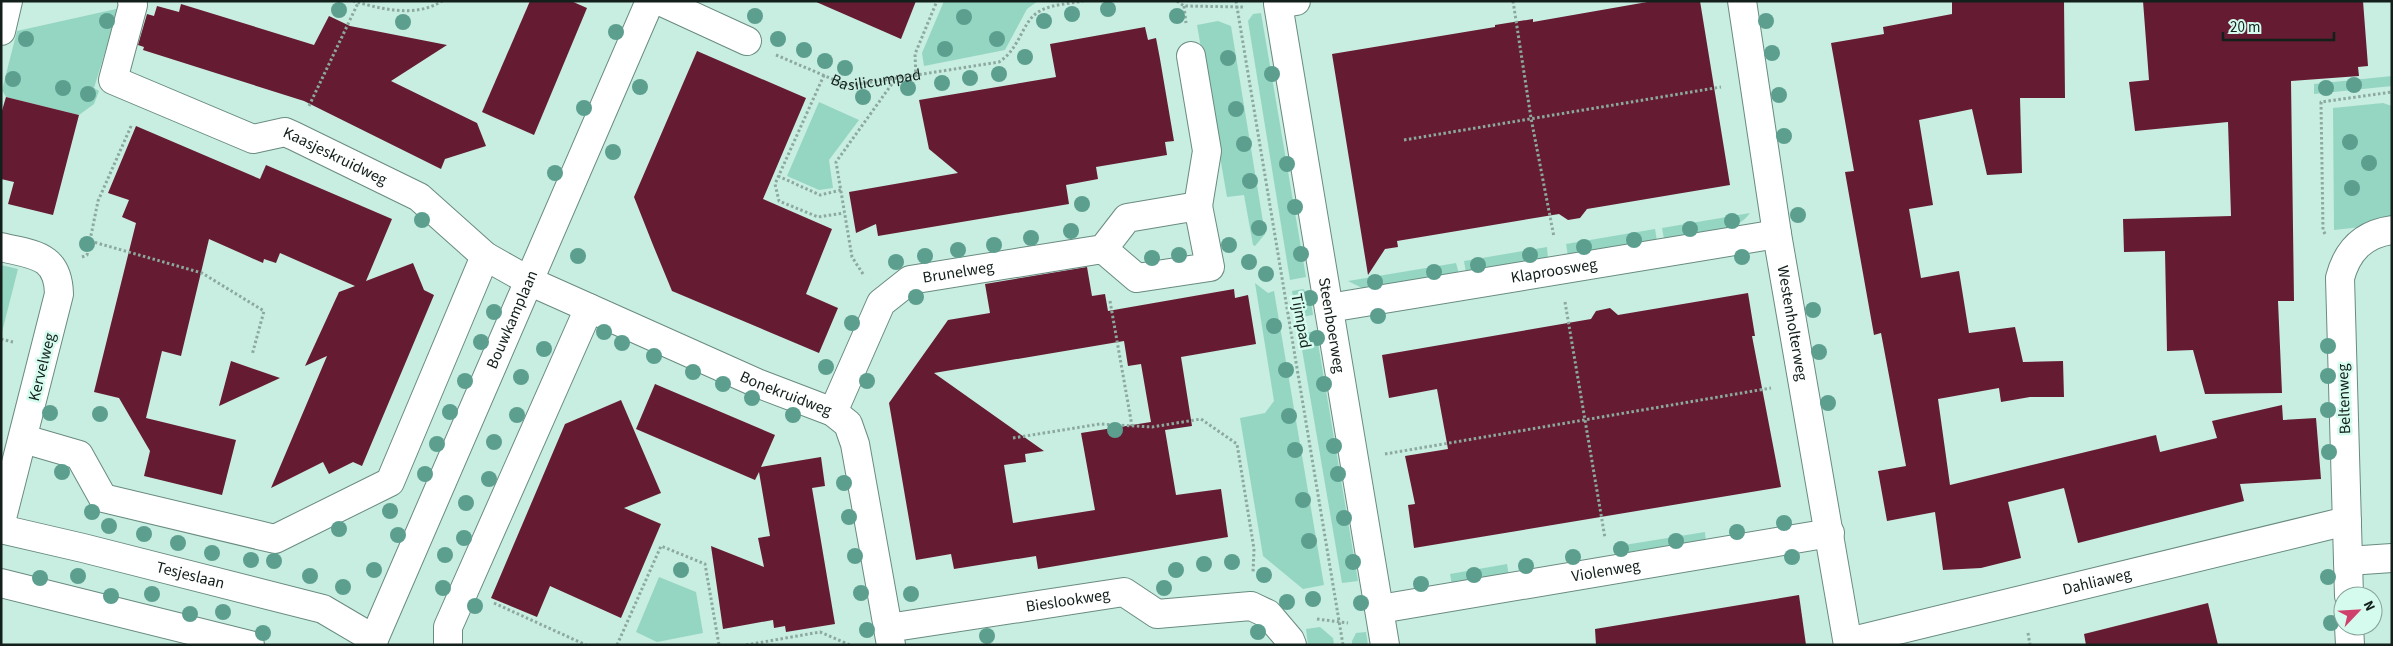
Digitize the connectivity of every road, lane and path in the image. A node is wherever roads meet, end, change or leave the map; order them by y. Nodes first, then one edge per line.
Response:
1 (8, 1) edge
2 (132, 1) edge
3 (353, 1) edge
4 (442, 1) edge
5 (650, 1) edge
6 (660, 1) edge
7 (936, 1) edge
8 (1083, 1) edge
9 (1177, 1) edge
10 (1236, 1) edge
11 (1513, 1) edge
12 (1742, 1) edge
13 (359, 2) edge
14 (1287, 3) edge
15 (1236, 7) junction
16 (1, 31) edge
17 (746, 42) joint
18 (1192, 56) dead end
19 (824, 75) junction
20 (916, 77) junction
21 (894, 80) junction
22 (1754, 81) junction
23 (2392, 92) edge
24 (145, 94) junction
25 (1531, 118) junction
26 (294, 136) junction
27 (1404, 140) dead end
28 (778, 176) junction
29 (841, 190) junction
30 (1198, 206) junction
31 (844, 213) junction
32 (2392, 230) edge
33 (1777, 234) junction
34 (90, 241) junction
35 (1, 247) edge
36 (1103, 249) junction
37 (485, 256) junction
38 (2344, 262) junction
39 (1560, 270) junction
40 (55, 271) junction
41 (531, 282) junction
42 (881, 302) junction
43 (589, 308) junction
44 (1329, 308) junction
45 (252, 356) dead end
46 (1804, 382) junction
47 (833, 412) junction
48 (1585, 421) junction
49 (1132, 426) junction
50 (1013, 438) dead end
51 (24, 440) junction
52 (1355, 459) junction
53 (8, 472) edge
54 (2347, 520) junction
55 (1, 522) edge
56 (1, 529) edge
57 (1830, 532) junction
58 (2392, 558) edge
59 (2348, 561) junction
60 (1611, 570) junction
61 (1, 583) edge
62 (2349, 586) edge
63 (464, 590) junction
64 (1251, 606) junction
65 (1380, 609) junction
66 (1340, 623) junction
67 (889, 636) edge
68 (1286, 636) edge
69 (376, 642) edge
70 (1848, 643) edge
71 (250, 645) edge
72 (448, 645) edge
73 (586, 645) edge
74 (618, 645) edge
75 (718, 645) edge
76 (746, 645) edge
77 (850, 645) edge
78 (1343, 645) edge
79 (1385, 645) edge

1 - 16 street
2 - 24 street, Kaasjeskruidweg
3 - 13 path
4 - 13 path
5 - 41 street, Bouwkamplaan
6 - 17 street
7 - 20 path
8 - 20 path, Basilicumpad
9 - 15 path
10 - 15 path, Tijmpad
11 - 25 path
12 - 22 street, Westenholterweg
13 - 26 path
14 - 15 path
14 - 44 street, Steenboerweg
15 - 66 path, Tijmpad
17 - 19 path, Basilicumpad
18 - 30 street
19 - 21 path, Basilicumpad
19 - 28 path
20 - 21 path, Basilicumpad
21 - 29 path
22 - 25 path
22 - 33 street, Westenholterweg
23 - 38 path
24 - 26 street, Kaasjeskruidweg
24 - 34 path
25 - 27 path
25 - 39 path
26 - 37 street, Kaasjeskruidweg
28 - 29 path
28 - 31 path
29 - 31 path
30 - 36 street
30 - 36 street
31 - 42 path
32 - 38 street
33 - 39 street, Klaproosweg
33 - 46 street, Westenholterweg
34 - 40 path
34 - 45 path
35 - 40 street
36 - 42 street, Brunelweg
36 - 49 path
37 - 41 street, Kaasjeskruidweg
37 - 51 street
38 - 54 street, Beltenweg
39 - 44 street, Klaproosweg
39 - 48 path
40 - 51 street, Kervelweg
41 - 43 street, Bonekruidweg
41 - 69 street, Bouwkamplaan
42 - 47 street, Brunelweg
43 - 47 street, Bonekruidweg
43 - 63 street
44 - 52 street, Steenboerweg
46 - 48 path
46 - 57 street, Westenholterweg
47 - 67 street, Bonekruidweg
48 - 52 path
48 - 60 path
49 - 50 path
49 - 64 path
51 - 53 street, Kervelweg
52 - 65 street, Steenboerweg
53 - 55 street, Kervelweg
54 - 59 street, Beltenweg
54 - 70 street, Dahliaweg
56 - 69 street, Tesjeslaan
57 - 60 street, Violenweg
57 - 70 street, Westenholterweg
58 - 59 street
59 - 62 street, Beltenweg
60 - 65 street, Violenweg
61 - 71 street
63 - 72 street
63 - 73 path
64 - 67 street, Bieslookweg
64 - 68 street
65 - 66 path
65 - 79 street, Steenboerweg
66 - 68 path
66 - 78 path, Tijmpad
74 - 75 path
76 - 77 path

